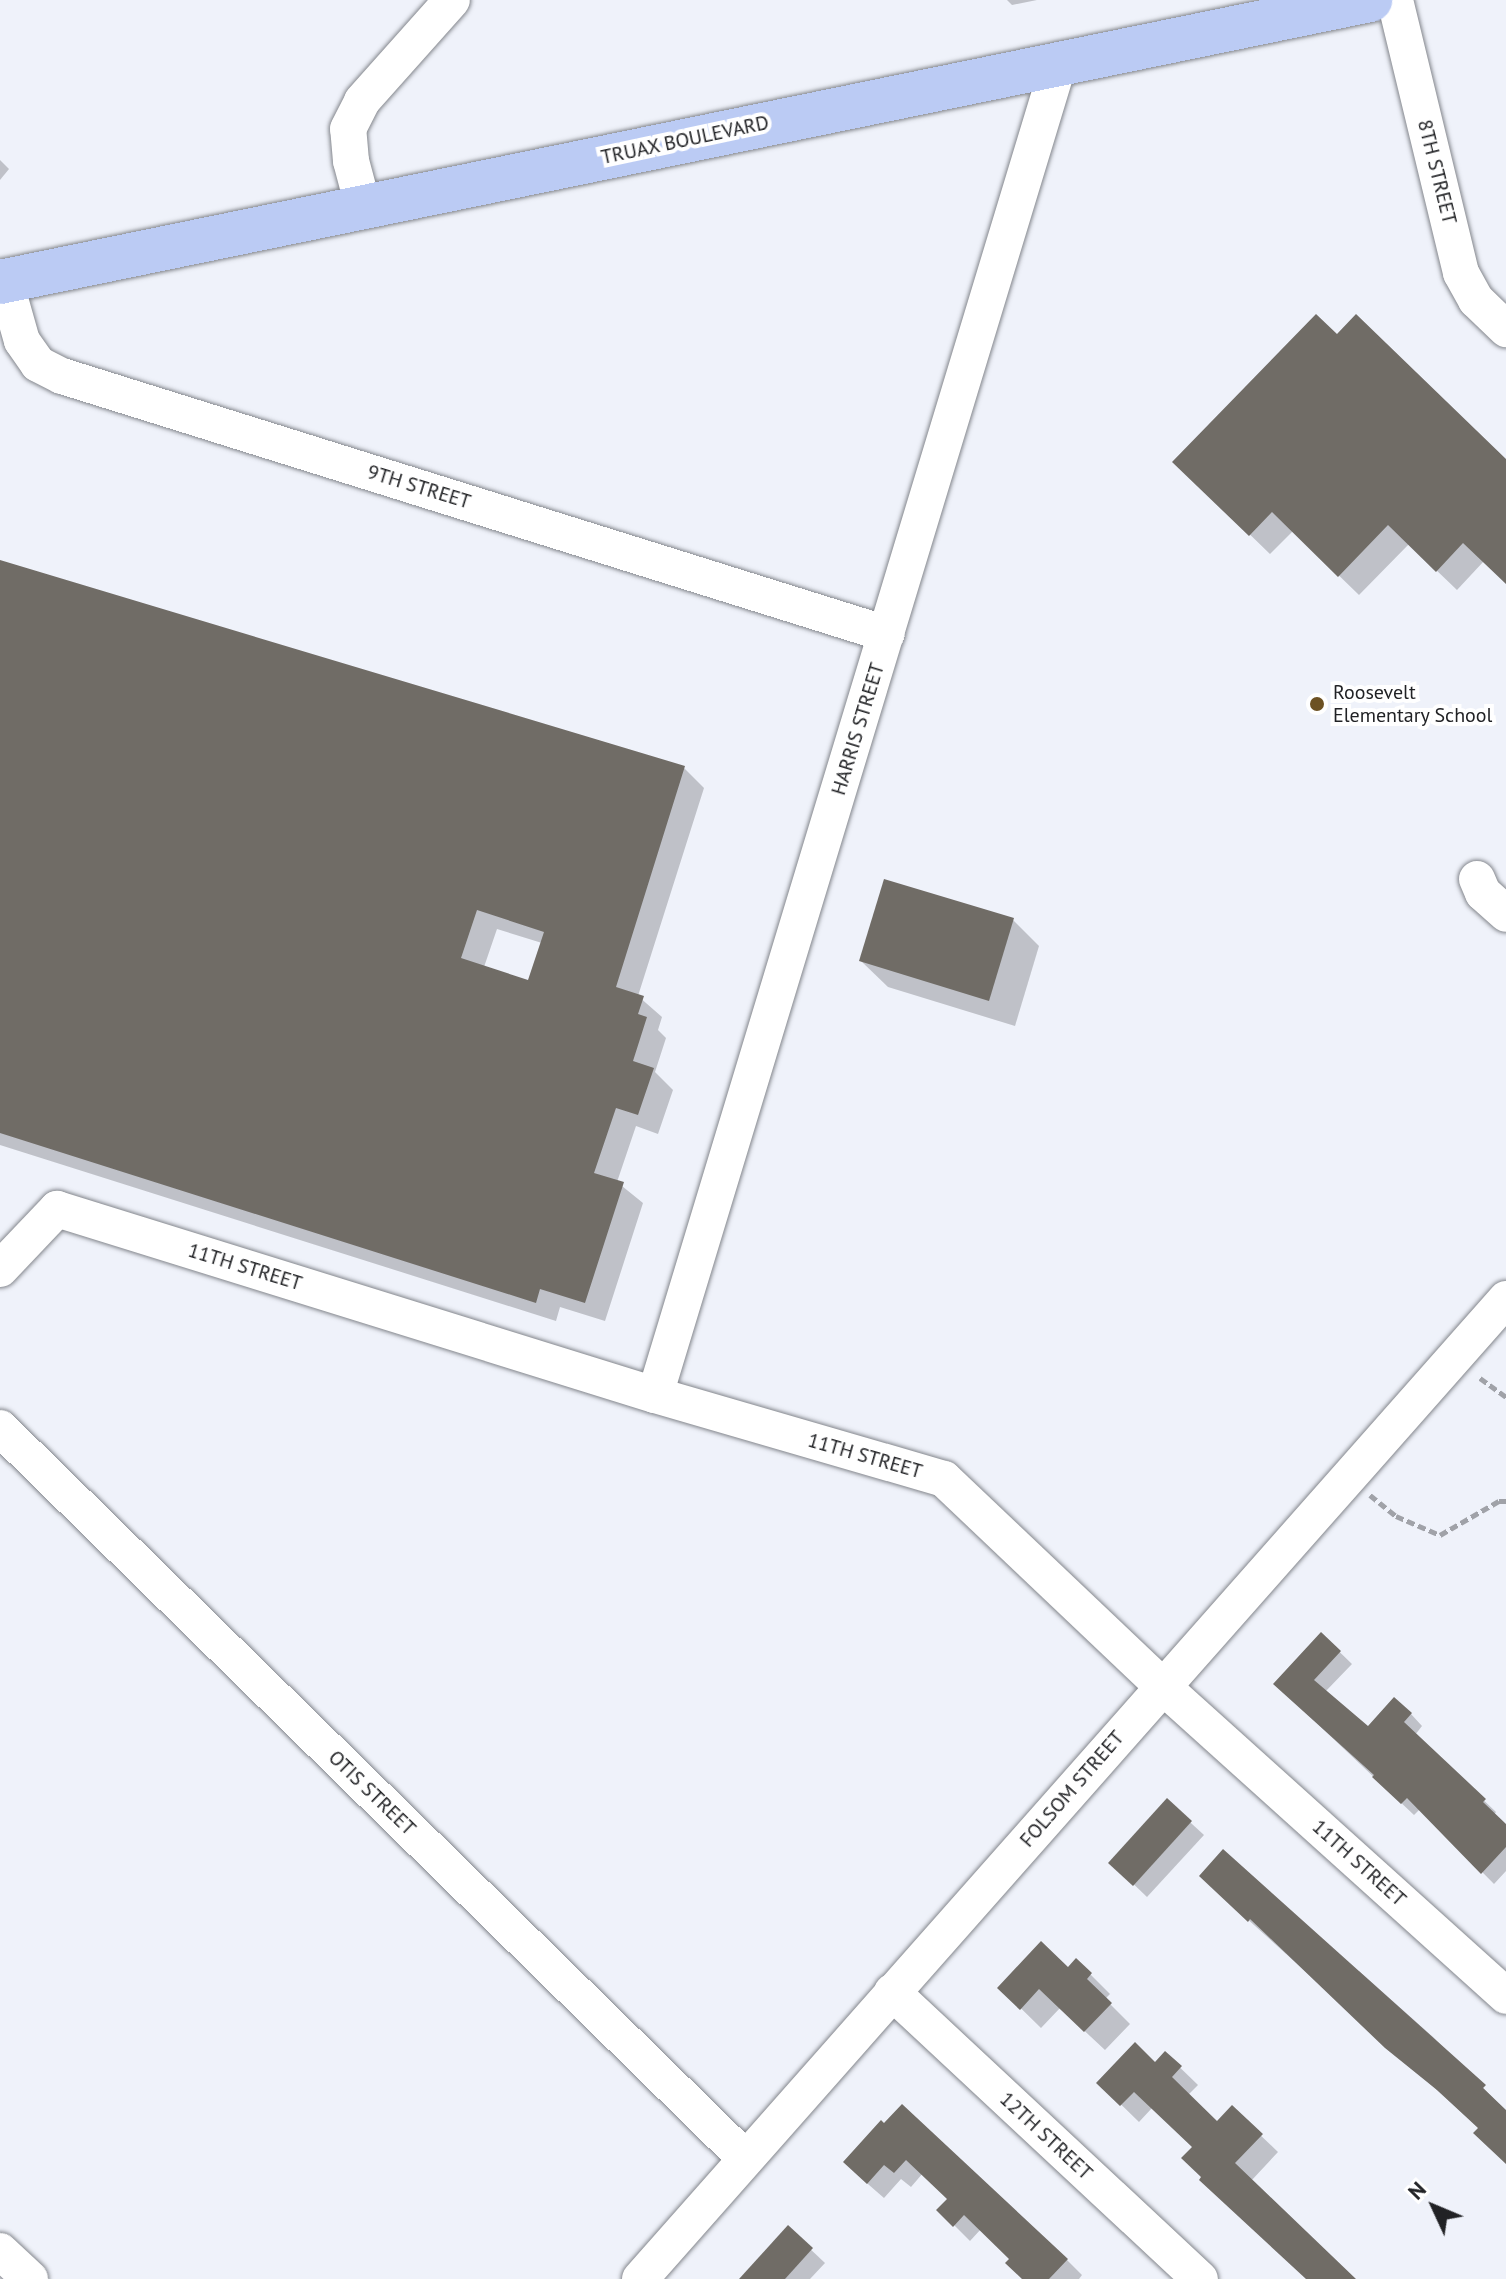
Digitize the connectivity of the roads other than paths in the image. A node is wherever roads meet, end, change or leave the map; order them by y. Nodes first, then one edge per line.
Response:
1 (452, 0) edge
2 (1370, 0) edge
3 (1395, 0) edge
4 (1059, 63) junction
5 (363, 206) junction
6 (2, 281) edge
7 (1506, 329) edge
8 (887, 634) junction
9 (1477, 879) dead end
10 (1506, 914) edge
11 (0, 1269) edge
12 (1506, 1299) edge
13 (655, 1395) junction
14 (0, 1428) edge
15 (1162, 1686) junction
16 (892, 1992) junction
17 (1506, 1996) edge
18 (745, 2158) junction
19 (0, 2251) edge
20 (30, 2279) edge
21 (640, 2279) edge
22 (1200, 2279) edge

1 - 5 street
2 - 4 main road, TRUAX BOULEVARD
3 - 7 street, 8TH STREET
4 - 5 main road, TRUAX BOULEVARD
4 - 8 street, HARRIS STREET
5 - 6 main road, TRUAX BOULEVARD
6 - 8 street, 9TH STREET
8 - 13 street, HARRIS STREET
9 - 10 street
11 - 13 street, 11TH STREET
12 - 15 street, FOLSOM STREET
13 - 15 street, 11TH STREET
14 - 18 street, OTIS STREET
15 - 16 street, FOLSOM STREET
15 - 17 street, 11TH STREET
16 - 18 street, FOLSOM STREET
16 - 22 street, 12TH STREET
18 - 21 street, FOLSOM STREET
19 - 20 street

